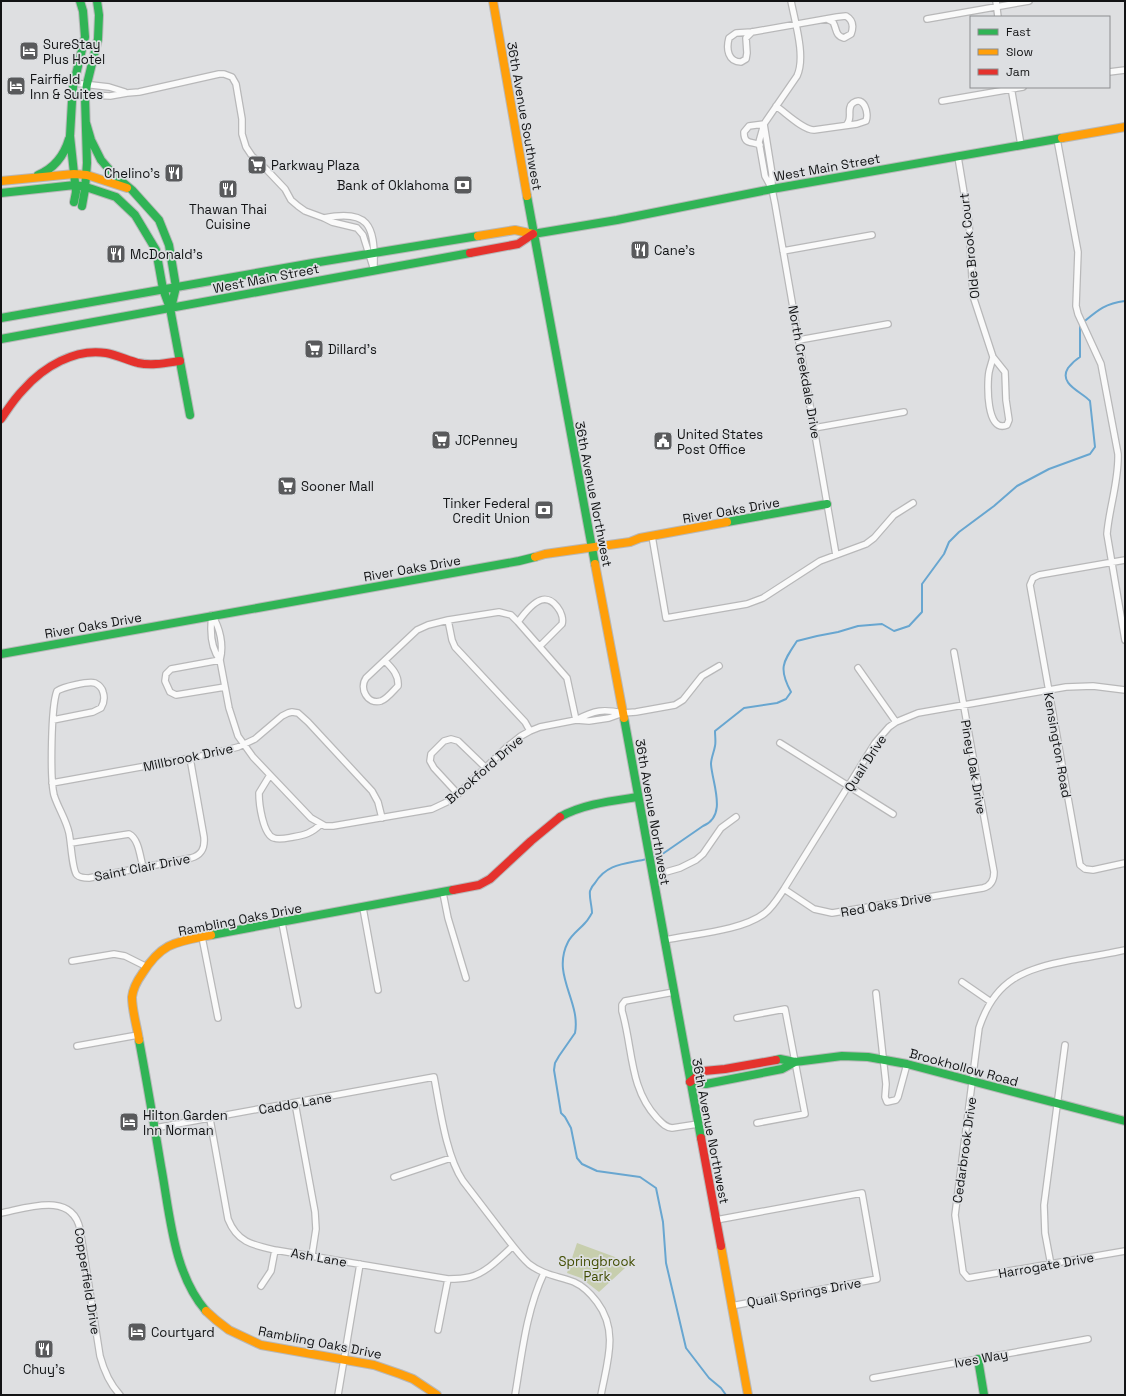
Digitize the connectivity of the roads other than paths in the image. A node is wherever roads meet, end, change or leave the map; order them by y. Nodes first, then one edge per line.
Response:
1 (80, 1) edge
2 (97, 1) edge
3 (493, 1) edge
4 (791, 1) edge
5 (1029, 1) edge
6 (996, 4) edge
7 (998, 16) edge
8 (827, 19) junction
9 (927, 19) dead end
10 (795, 25) junction
11 (752, 32) junction
12 (1125, 70) edge
13 (1110, 72) edge
14 (74, 83) junction
15 (88, 85) junction
16 (1011, 88) edge
17 (127, 93) junction
18 (72, 94) junction
19 (86, 96) junction
20 (942, 101) dead end
21 (776, 106) junction
22 (86, 123) junction
23 (764, 124) junction
24 (847, 124) junction
25 (1125, 127) edge
26 (70, 136) junction
27 (1057, 139) junction
28 (760, 145) junction
29 (1021, 145) junction
30 (958, 157) junction
31 (74, 174) junction
32 (87, 175) junction
33 (28, 179) junction
34 (1, 182) edge
35 (75, 186) junction
36 (86, 187) junction
37 (772, 189) junction
38 (132, 190) junction
39 (1, 193) edge
40 (74, 202) dead end
41 (82, 206) dead end
42 (324, 218) junction
43 (533, 234) junction
44 (872, 235) dead end
45 (783, 251) junction
46 (372, 254) junction
47 (374, 270) junction
48 (176, 287) junction
49 (163, 289) junction
50 (170, 308) junction
51 (1, 318) edge
52 (888, 324) dead end
53 (1, 339) edge
54 (799, 340) junction
55 (993, 356) junction
56 (180, 361) junction
57 (904, 412) dead end
58 (190, 415) dead end
59 (1, 419) edge
60 (814, 428) junction
61 (913, 503) dead end
62 (827, 504) junction
63 (652, 536) junction
64 (592, 548) junction
65 (836, 555) junction
66 (1125, 560) edge
67 (1111, 562) junction
68 (212, 615) junction
69 (448, 620) junction
70 (518, 622) junction
71 (1125, 640) edge
72 (540, 646) junction
73 (954, 652) dead end
74 (1, 654) edge
75 (220, 660) junction
76 (385, 661) junction
77 (719, 666) dead end
78 (858, 668) dead end
79 (225, 687) junction
80 (1048, 689) junction
81 (1125, 690) edge
82 (964, 704) junction
83 (623, 713) junction
84 (53, 720) junction
85 (576, 720) junction
86 (896, 722) junction
87 (530, 731) junction
88 (780, 743) dead end
89 (244, 745) junction
90 (190, 758) junction
91 (486, 768) junction
92 (270, 775) junction
93 (52, 783) junction
94 (849, 786) junction
95 (458, 794) junction
96 (638, 796) junction
97 (893, 814) dead end
98 (736, 817) dead end
99 (382, 818) junction
100 (320, 824) junction
101 (70, 843) junction
102 (1125, 863) edge
103 (143, 867) junction
104 (652, 876) junction
105 (992, 882) joint
106 (784, 890) junction
107 (443, 893) junction
108 (363, 908) junction
109 (282, 923) junction
110 (202, 937) junction
111 (665, 940) junction
112 (1125, 950) edge
113 (72, 961) dead end
114 (147, 967) junction
115 (466, 978) dead end
116 (962, 982) dead end
117 (378, 990) dead end
118 (674, 992) junction
119 (876, 993) dead end
120 (991, 1002) junction
121 (298, 1004) dead end
122 (218, 1018) dead end
123 (737, 1018) dead end
124 (138, 1035) junction
125 (1065, 1045) dead end
126 (77, 1046) dead end
127 (883, 1060) junction
128 (795, 1062) junction
129 (907, 1064) junction
130 (690, 1082) junction
131 (973, 1082) junction
132 (295, 1103) junction
133 (1058, 1104) junction
134 (210, 1119) junction
135 (1125, 1121) edge
136 (757, 1123) dead end
137 (698, 1124) junction
138 (155, 1128) junction
139 (451, 1158) junction
140 (394, 1177) dead end
141 (1, 1213) edge
142 (716, 1220) junction
143 (513, 1246) junction
144 (275, 1250) junction
145 (1125, 1251) edge
146 (312, 1255) junction
147 (360, 1264) junction
148 (1050, 1264) junction
149 (544, 1273) junction
150 (968, 1278) joint
151 (448, 1279) junction
152 (261, 1286) dead end
153 (731, 1306) junction
154 (438, 1330) dead end
155 (1088, 1339) dead end
156 (345, 1359) junction
157 (978, 1359) junction
158 (873, 1378) dead end
159 (120, 1395) edge
160 (338, 1395) edge
161 (438, 1395) edge
162 (515, 1395) edge
163 (602, 1395) edge
164 (748, 1395) edge
165 (984, 1395) edge

1 - 14 main road
2 - 15 main road
3 - 43 main road, 36th Avenue Southwest
4 - 10 street
5 - 6 street
6 - 7 street
6 - 9 street
8 - 8 street
8 - 10 street
10 - 11 street
10 - 21 street
11 - 11 street
12 - 13 street
14 - 15 street
14 - 18 main road
15 - 17 street
15 - 19 main road
16 - 20 street
16 - 29 street
17 - 19 street
17 - 42 street
18 - 19 street
18 - 26 main road
19 - 22 main road
21 - 23 street
21 - 24 street
22 - 32 main road
22 - 38 main road
23 - 28 street
23 - 28 street
23 - 37 street
24 - 24 street
25 - 27 main road, West Main Street
26 - 31 main road
26 - 33 main road
27 - 29 main road, West Main Street
27 - 67 street
28 - 37 street
29 - 30 main road, West Main Street
30 - 37 main road, West Main Street
30 - 55 street, Olde Brook Court
31 - 32 main road
31 - 33 main road
31 - 35 main road
32 - 36 main road
32 - 38 main road
33 - 34 main road
35 - 36 main road
35 - 39 main road
35 - 40 main road
36 - 41 main road
36 - 49 main road
37 - 43 main road, West Main Street
37 - 45 street, North Creekdale Drive
38 - 48 main road
42 - 46 street
42 - 46 street
43 - 46 main road, West Main Street
43 - 47 main road, West Main Street
43 - 64 main road, 36th Avenue Northwest
44 - 45 street
45 - 54 street, North Creekdale Drive
46 - 47 street
46 - 48 main road, West Main Street
47 - 50 main road, West Main Street
48 - 49 main road, West Main Street
48 - 50 main road
49 - 50 main road
49 - 51 main road, West Main Street
50 - 53 main road, West Main Street
50 - 56 main road
52 - 54 street
54 - 60 street, North Creekdale Drive
55 - 55 street, Olde Brook Court
56 - 58 main road
56 - 59 main road
57 - 60 street
60 - 62 street, North Creekdale Drive
61 - 65 street
62 - 63 main road, River Oaks Drive
62 - 65 street, North Creekdale Drive
63 - 64 main road, River Oaks Drive
63 - 65 street
64 - 68 main road, River Oaks Drive
64 - 83 main road, 36th Avenue Northwest
66 - 67 street
67 - 71 street
67 - 80 street, Kensington Road
68 - 74 main road, River Oaks Drive
68 - 75 street
69 - 70 street
69 - 76 street
69 - 87 street
70 - 72 street
70 - 72 street
72 - 85 street
73 - 82 street, Piney Oak Drive
75 - 79 street
75 - 79 street
76 - 76 street
77 - 83 street, Brookford Drive
78 - 86 street
79 - 89 street
80 - 81 street, Quail Drive
80 - 82 street, Quail Drive
80 - 102 street, Kensington Road
82 - 86 street, Quail Drive
82 - 105 street, Piney Oak Drive
83 - 85 street, Brookford Drive
83 - 96 main road, 36th Avenue Northwest
84 - 84 street
84 - 93 street
85 - 87 street, Brookford Drive
86 - 94 street, Quail Drive
87 - 91 street, Brookford Drive
88 - 94 street
89 - 90 street, Millbrook Drive
89 - 92 street
89 - 99 street, Millbrook Drive
90 - 93 street, Millbrook Drive
90 - 103 street, Saint Clair Drive
91 - 95 street, Brookford Drive
91 - 95 street
92 - 100 street
92 - 100 street
93 - 101 street
94 - 97 street
94 - 106 street, Quail Drive
95 - 99 street, Brookford Drive
96 - 104 main road, 36th Avenue Northwest
96 - 107 main road, Rambling Oaks Drive
98 - 104 street
99 - 100 street, Brookford Drive
101 - 103 street
101 - 103 street, Saint Clair Drive
104 - 111 main road, 36th Avenue Northwest
105 - 106 street, Red Oaks Drive
106 - 111 street, Quail Drive
107 - 108 main road, Rambling Oaks Drive
107 - 115 street
108 - 109 main road, Rambling Oaks Drive
108 - 117 street
109 - 110 main road, Rambling Oaks Drive
109 - 121 street
110 - 114 main road, Rambling Oaks Drive
110 - 122 street
111 - 118 main road, 36th Avenue Northwest
112 - 120 street, Cedarbrook Drive
113 - 114 street
114 - 124 main road, Rambling Oaks Drive
116 - 120 street
118 - 130 main road, 36th Avenue Northwest
118 - 137 street
119 - 127 street
120 - 131 street, Cedarbrook Drive
123 - 128 street
124 - 126 street
124 - 138 main road, Rambling Oaks Drive
125 - 133 street
127 - 128 main road, Brookhollow Road
127 - 129 main road, Brookhollow Road
127 - 129 street
128 - 130 main road, Brookhollow Road
128 - 130 main road, Brookhollow Road
128 - 136 street
129 - 131 main road, Brookhollow Road
130 - 137 main road, 36th Avenue Northwest
131 - 133 main road, Brookhollow Road
131 - 150 street, Cedarbrook Drive
132 - 134 street, Caddo Lane
132 - 139 street, Caddo Lane
132 - 146 street
133 - 135 main road, Brookhollow Road
133 - 148 street
134 - 138 street, Caddo Lane
134 - 144 street, Ash Lane
137 - 142 main road, 36th Avenue Northwest
138 - 156 main road, Rambling Oaks Drive
139 - 140 street
139 - 143 street
141 - 159 street, Copperfield Drive
142 - 153 main road, 36th Avenue Northwest
142 - 153 street, Quail Springs Drive
143 - 149 street
143 - 151 street, Ash Lane
144 - 146 street, Ash Lane
144 - 152 street
145 - 148 street, Harrogate Drive
146 - 147 street, Ash Lane
147 - 151 street, Ash Lane
147 - 156 street
148 - 150 street, Harrogate Drive
149 - 162 street
149 - 163 street
151 - 154 street
153 - 164 main road, 36th Avenue Northwest
155 - 157 street, Ives Way
156 - 160 street
156 - 161 main road, Rambling Oaks Drive
157 - 158 street, Ives Way
157 - 165 main road

